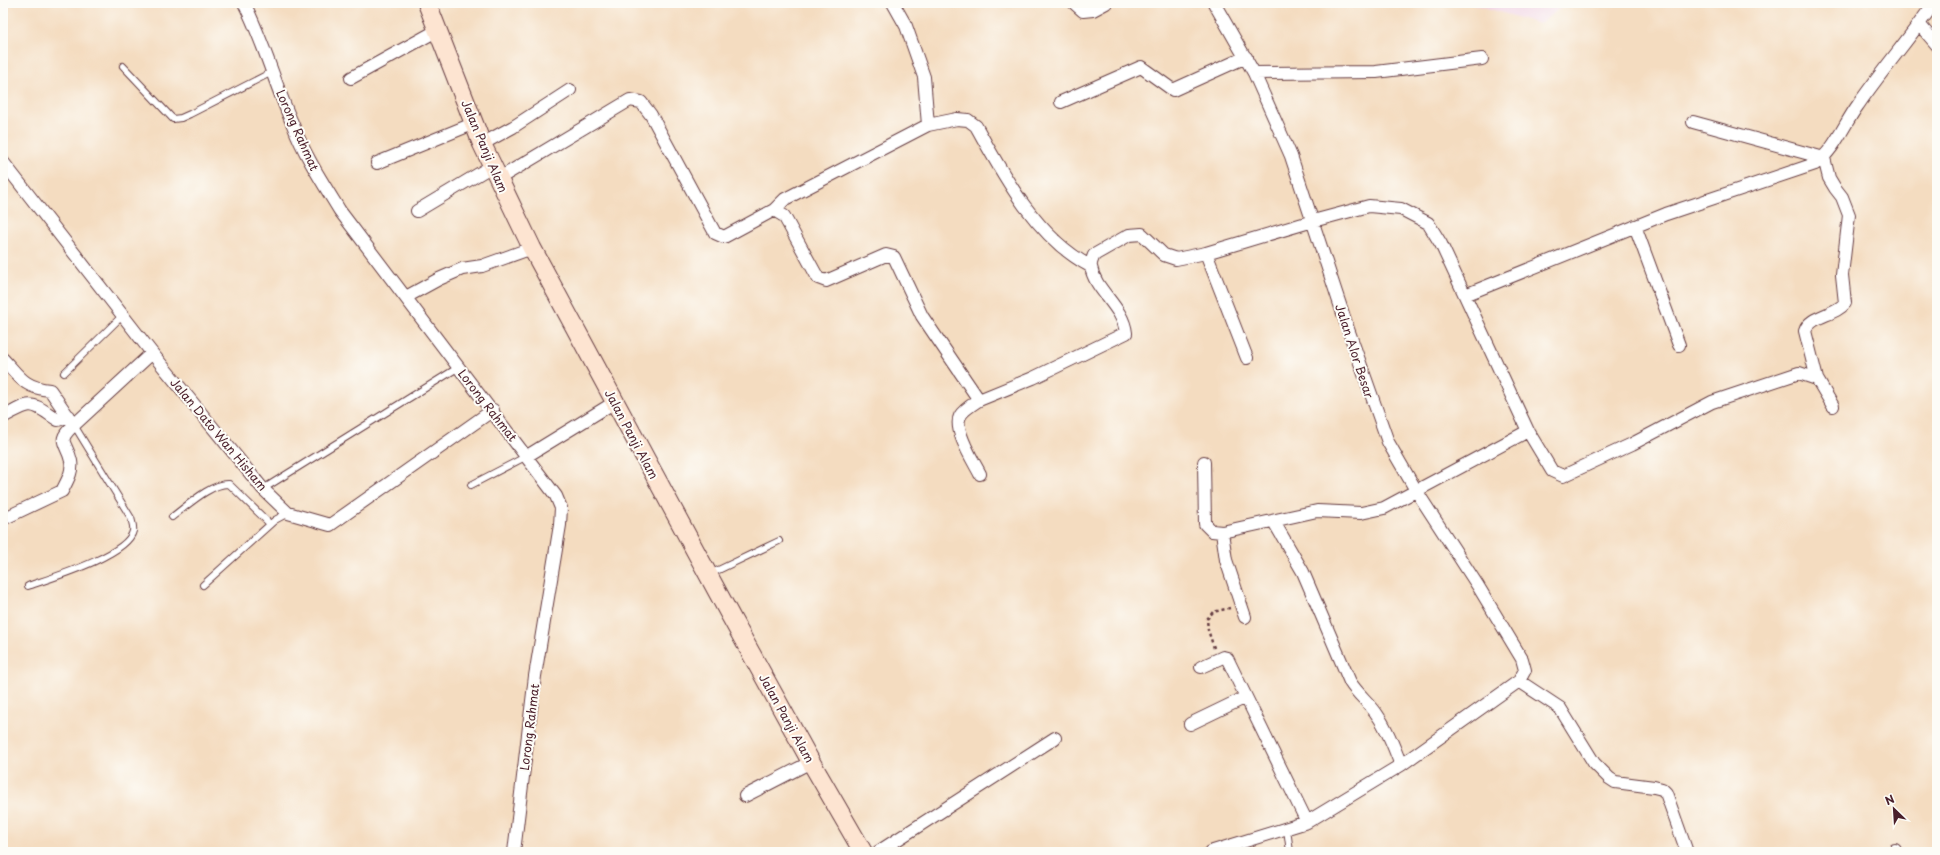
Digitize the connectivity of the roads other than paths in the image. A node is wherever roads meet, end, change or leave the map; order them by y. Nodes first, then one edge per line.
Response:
1 (244, 3) edge
2 (427, 3) edge
3 (893, 3) edge
4 (1074, 3) edge
5 (1106, 3) edge
6 (1214, 3) edge
7 (1934, 3) edge
8 (1919, 24) junction
9 (438, 30) junction
10 (1937, 45) edge
11 (1246, 57) junction
12 (1482, 59) dead end
13 (123, 66) dead end
14 (272, 72) junction
15 (1254, 72) junction
16 (351, 78) dead end
17 (570, 90) dead end
18 (1061, 102) dead end
19 (1693, 122) dead end
20 (475, 123) junction
21 (928, 125) junction
22 (482, 144) junction
23 (1824, 158) junction
24 (3, 162) edge
25 (377, 163) dead end
26 (495, 173) junction
27 (774, 210) junction
28 (417, 211) dead end
29 (1313, 220) junction
30 (1635, 226) junction
31 (532, 248) junction
32 (1206, 253) junction
33 (1090, 266) junction
34 (1465, 295) junction
35 (406, 296) junction
36 (123, 315) junction
37 (1679, 344) dead end
38 (152, 353) junction
39 (1247, 358) dead end
40 (3, 359) edge
41 (459, 367) junction
42 (64, 373) dead end
43 (1817, 379) junction
44 (978, 400) junction
45 (615, 402) junction
46 (1833, 406) dead end
47 (492, 410) junction
48 (3, 417) edge
49 (72, 421) junction
50 (1528, 431) junction
51 (527, 456) junction
52 (1204, 462) dead end
53 (980, 474) dead end
54 (471, 486) dead end
55 (264, 489) junction
56 (1417, 492) junction
57 (288, 513) junction
58 (172, 517) dead end
59 (3, 519) edge
60 (1274, 522) junction
61 (270, 524) junction
62 (1222, 532) junction
63 (780, 542) dead end
64 (708, 574) junction
65 (202, 585) dead end
66 (28, 586) dead end
67 (1244, 617) dead end
68 (1201, 667) dead end
69 (1519, 681) junction
70 (1246, 697) junction
71 (1190, 724) dead end
72 (1055, 738) dead end
73 (811, 762) junction
74 (1401, 765) junction
75 (745, 796) dead end
76 (1307, 822) junction
77 (1287, 829) junction
78 (514, 852) edge
79 (864, 852) edge
80 (878, 852) edge
81 (1210, 852) edge
82 (1290, 852) edge
83 (1687, 852) edge

1 - 14 street, Lorong Rahmat
2 - 9 main road, Jalan Panji Alam
3 - 21 street
4 - 5 street
6 - 11 street, Jalan Alor Besar
7 - 8 street
8 - 10 street
8 - 23 street
9 - 16 street
9 - 20 main road, Jalan Panji Alam
11 - 15 street, Jalan Alor Besar
11 - 18 street
12 - 15 street
13 - 14 lane
14 - 35 street, Lorong Rahmat
15 - 29 street, Jalan Alor Besar
17 - 22 street
19 - 23 street
20 - 22 main road, Jalan Panji Alam
20 - 25 street
21 - 27 street
21 - 33 street
22 - 26 main road, Jalan Panji Alam
23 - 30 street
23 - 43 street
24 - 36 street, Jalan Dato Wan Hisham
26 - 27 street
26 - 28 street
26 - 31 main road, Jalan Panji Alam
27 - 44 street
29 - 32 street
29 - 34 street
29 - 56 street, Jalan Alor Besar
30 - 34 street
30 - 37 street
31 - 35 street
31 - 45 main road, Jalan Panji Alam
32 - 33 street
32 - 39 street
33 - 44 street
34 - 50 street
35 - 41 street, Lorong Rahmat
36 - 38 street, Jalan Dato Wan Hisham
36 - 42 lane
38 - 49 street
38 - 55 street, Jalan Dato Wan Hisham
40 - 49 street
41 - 47 street, Lorong Rahmat
41 - 55 lane
43 - 46 street
43 - 50 street
44 - 53 street
45 - 51 street
45 - 64 main road, Jalan Panji Alam
47 - 51 street, Lorong Rahmat
47 - 57 street, Jalan Dato Wan Hisham
48 - 49 street
49 - 59 street
49 - 66 lane
50 - 56 street
51 - 54 lane
51 - 78 street, Lorong Rahmat
52 - 62 street
55 - 57 street, Jalan Dato Wan Hisham
56 - 60 street
56 - 69 street, Jalan Alor Besar
57 - 61 lane
58 - 61 lane
60 - 62 street
60 - 74 street
61 - 65 lane
62 - 67 street
63 - 64 lane
64 - 73 main road, Jalan Panji Alam
68 - 70 street
69 - 74 street
69 - 83 street
70 - 71 street
70 - 76 street
72 - 80 street
73 - 75 street
73 - 79 main road, Jalan Panji Alam
74 - 76 street
76 - 77 street
77 - 81 street
77 - 82 lane

